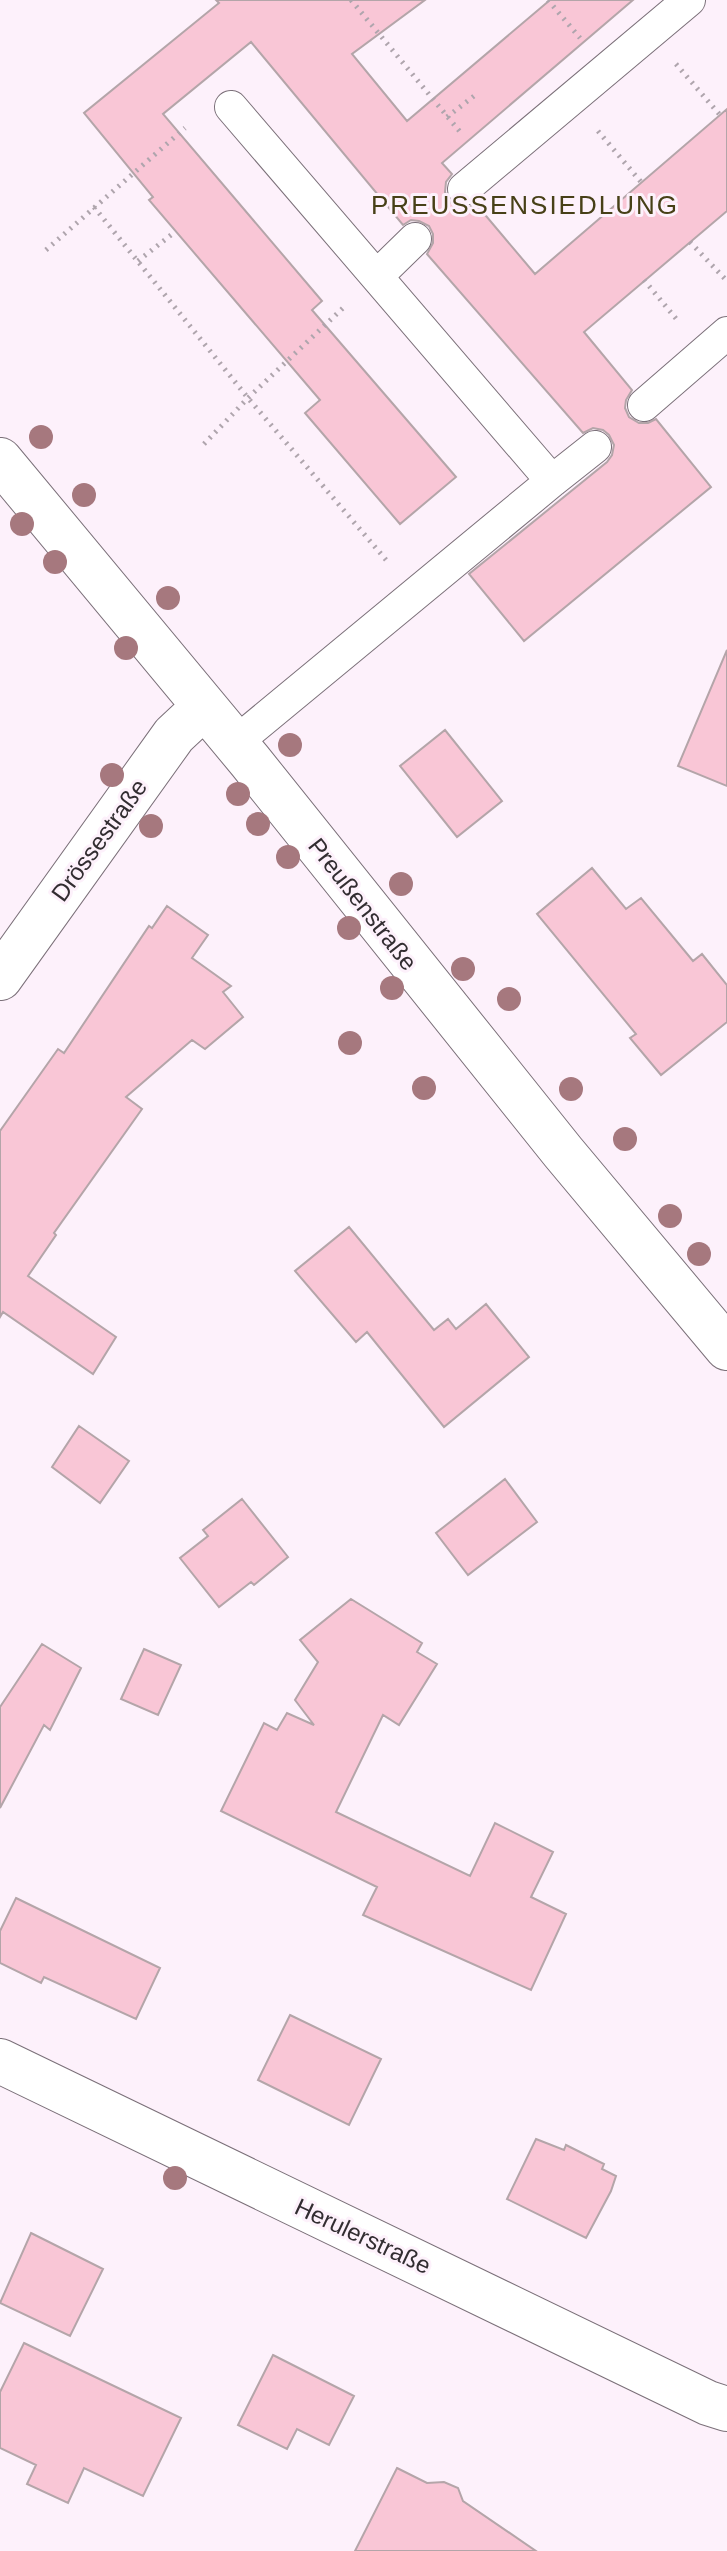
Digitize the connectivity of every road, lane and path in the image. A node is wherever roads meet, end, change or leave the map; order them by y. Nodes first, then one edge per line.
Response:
1 (351, 0) edge
2 (689, 0) edge
3 (650, 33) junction
4 (474, 96) dead end
5 (571, 100) junction
6 (231, 107) dead end
7 (720, 115) dead end
8 (447, 117) junction
9 (185, 128) dead end
10 (490, 168) junction
11 (641, 182) dead end
12 (464, 189) dead end
13 (94, 207) junction
14 (176, 231) dead end
15 (415, 239) dead end
16 (690, 242) dead end
17 (46, 250) dead end
18 (138, 261) junction
19 (377, 276) junction
20 (727, 281) edge
21 (727, 333) edge
22 (248, 398) junction
23 (644, 405) dead end
24 (204, 444) dead end
25 (595, 447) dead end
26 (0, 460) edge
27 (552, 481) junction
28 (415, 595) junction
29 (204, 707) junction
30 (235, 743) junction
31 (0, 978) edge
32 (720, 1326) edge
33 (0, 2061) edge
34 (727, 2409) edge

1 - 8 path
2 - 3 lane
3 - 5 lane
3 - 7 path
4 - 8 path
5 - 10 lane
5 - 11 path
6 - 19 lane
8 - 10 path
9 - 13 path
10 - 12 lane
13 - 17 path
13 - 18 path
14 - 18 path
15 - 19 lane
16 - 20 path
18 - 22 path
19 - 22 path
19 - 27 lane
21 - 23 lane
22 - 24 path
22 - 28 path
25 - 27 lane
26 - 29 street, Preußenstraße
27 - 28 lane
28 - 30 lane
29 - 30 street, Preußenstraße
29 - 31 street, Drössestraße
30 - 32 street, Preußenstraße
33 - 34 street, Herulerstraße

